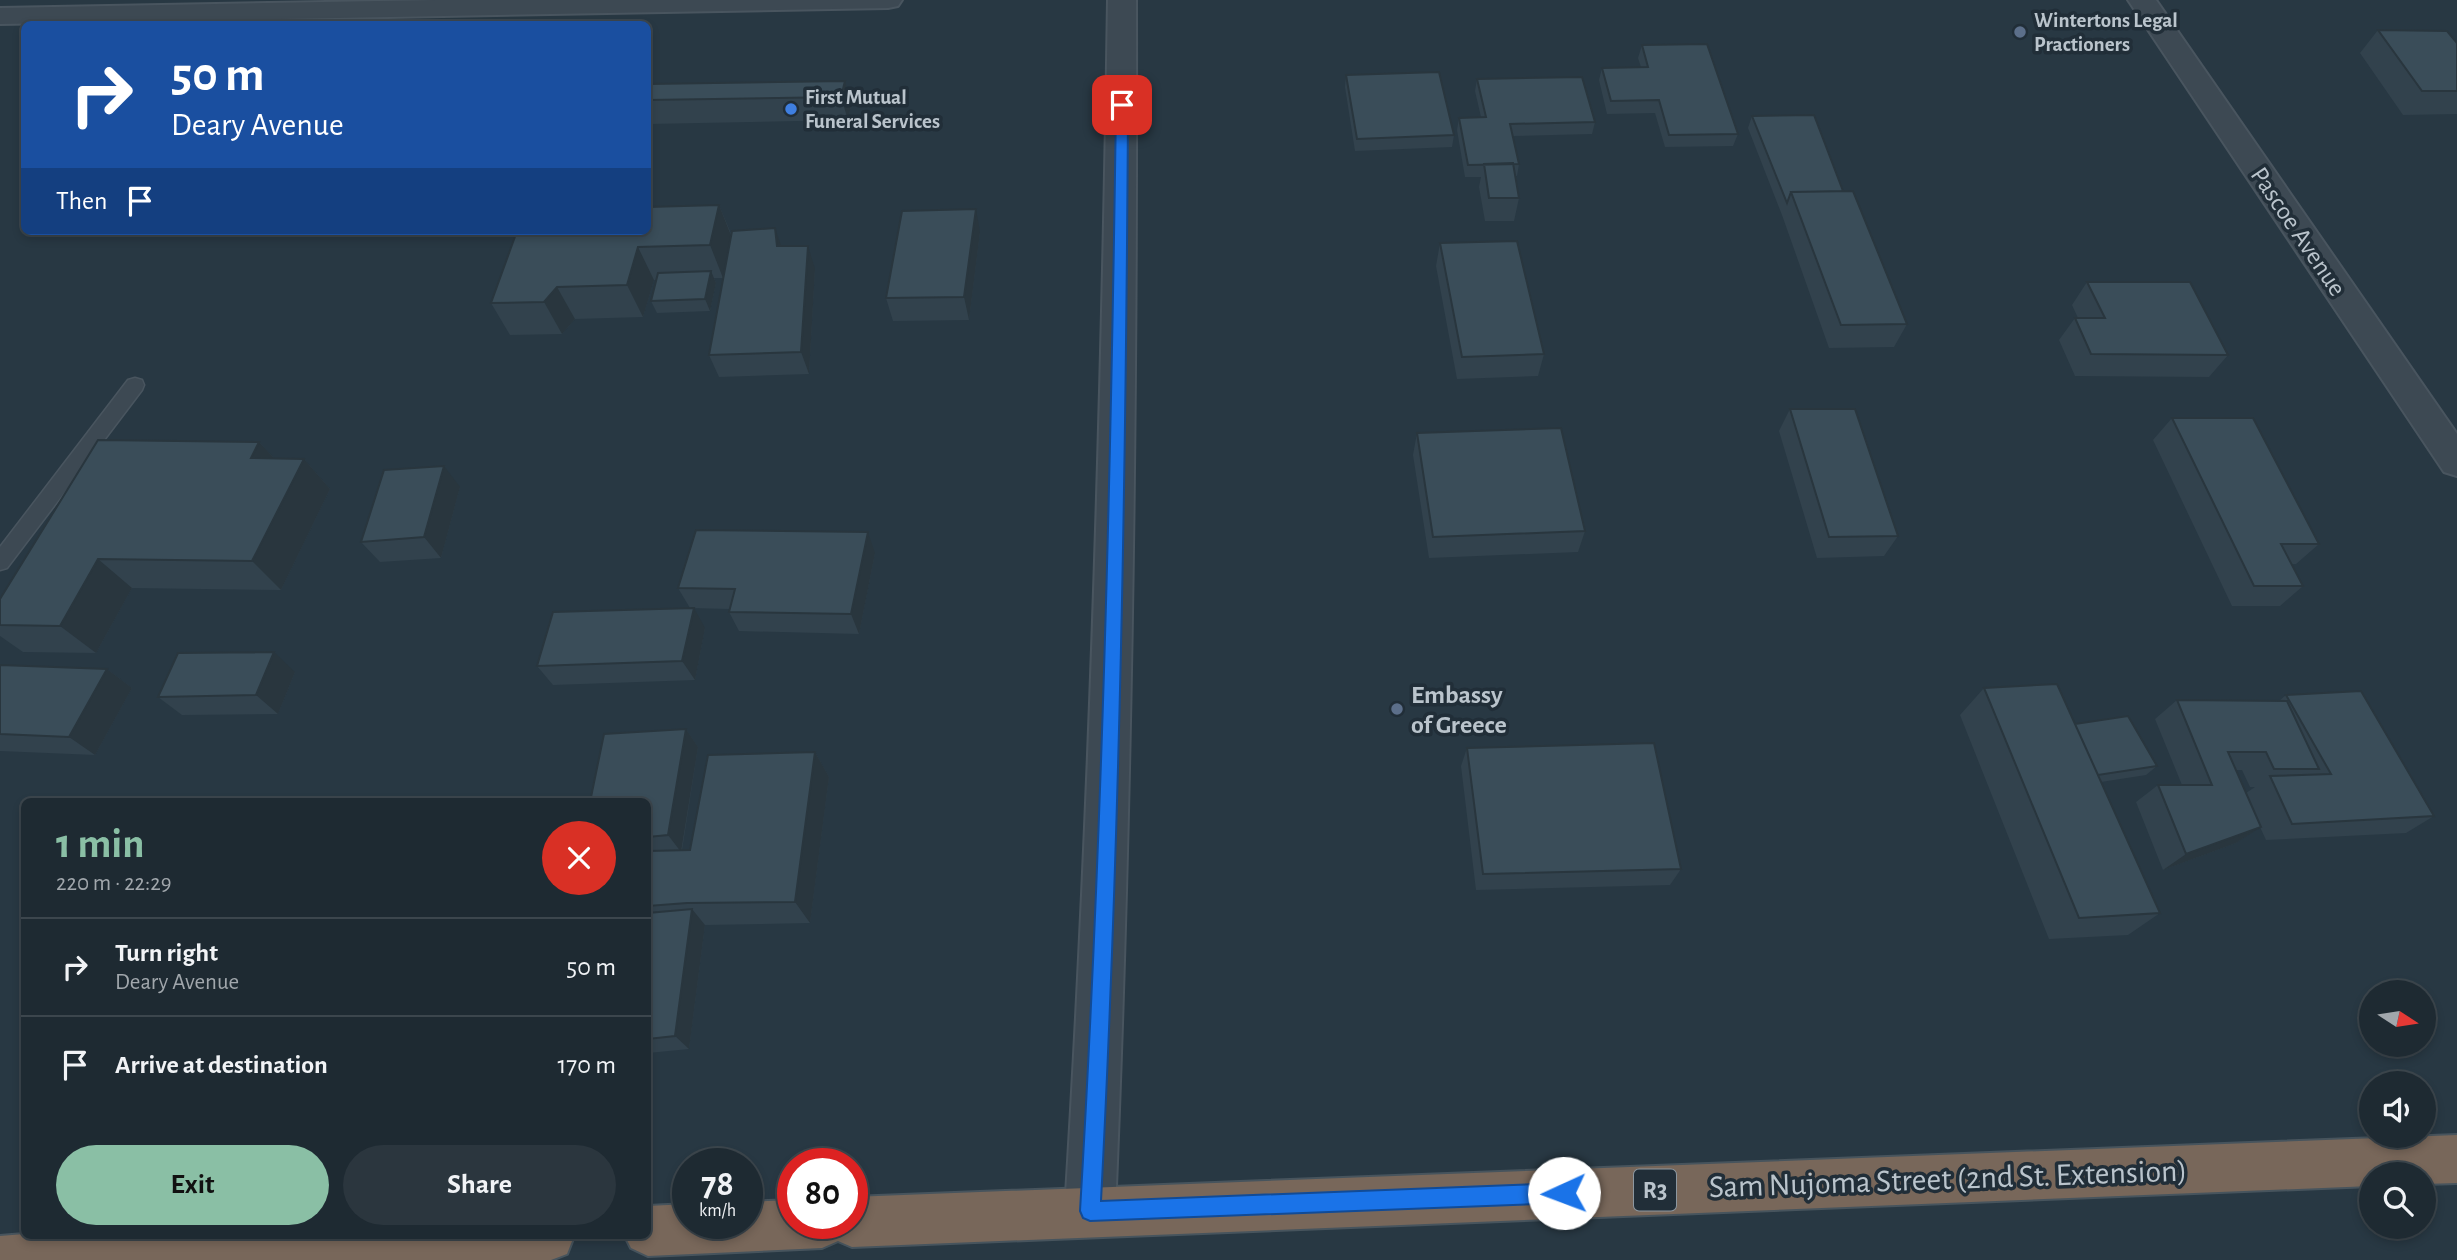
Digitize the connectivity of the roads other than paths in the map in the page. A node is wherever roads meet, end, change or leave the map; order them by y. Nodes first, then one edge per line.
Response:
1 (888, 0) edge
2 (1122, 0) edge
3 (2142, 0) edge
4 (592, 2) edge
5 (0, 16) edge
6 (135, 385) dead end
7 (2457, 462) edge
8 (0, 562) edge
9 (2457, 1159) edge
10 (1090, 1211) junction
11 (868, 1221) edge
12 (777, 1225) edge
13 (651, 1231) edge
14 (481, 1239) edge
15 (2, 1260) edge

1 - 4 street
2 - 10 street
3 - 7 street, Pascoe Avenue
4 - 5 street
6 - 8 lane
9 - 10 highway, Sam Nujoma Street (2nd St. Extension) / R3
10 - 11 highway, Sam Nujoma Street (2nd St. Extension) / R3
12 - 13 highway
14 - 15 highway

